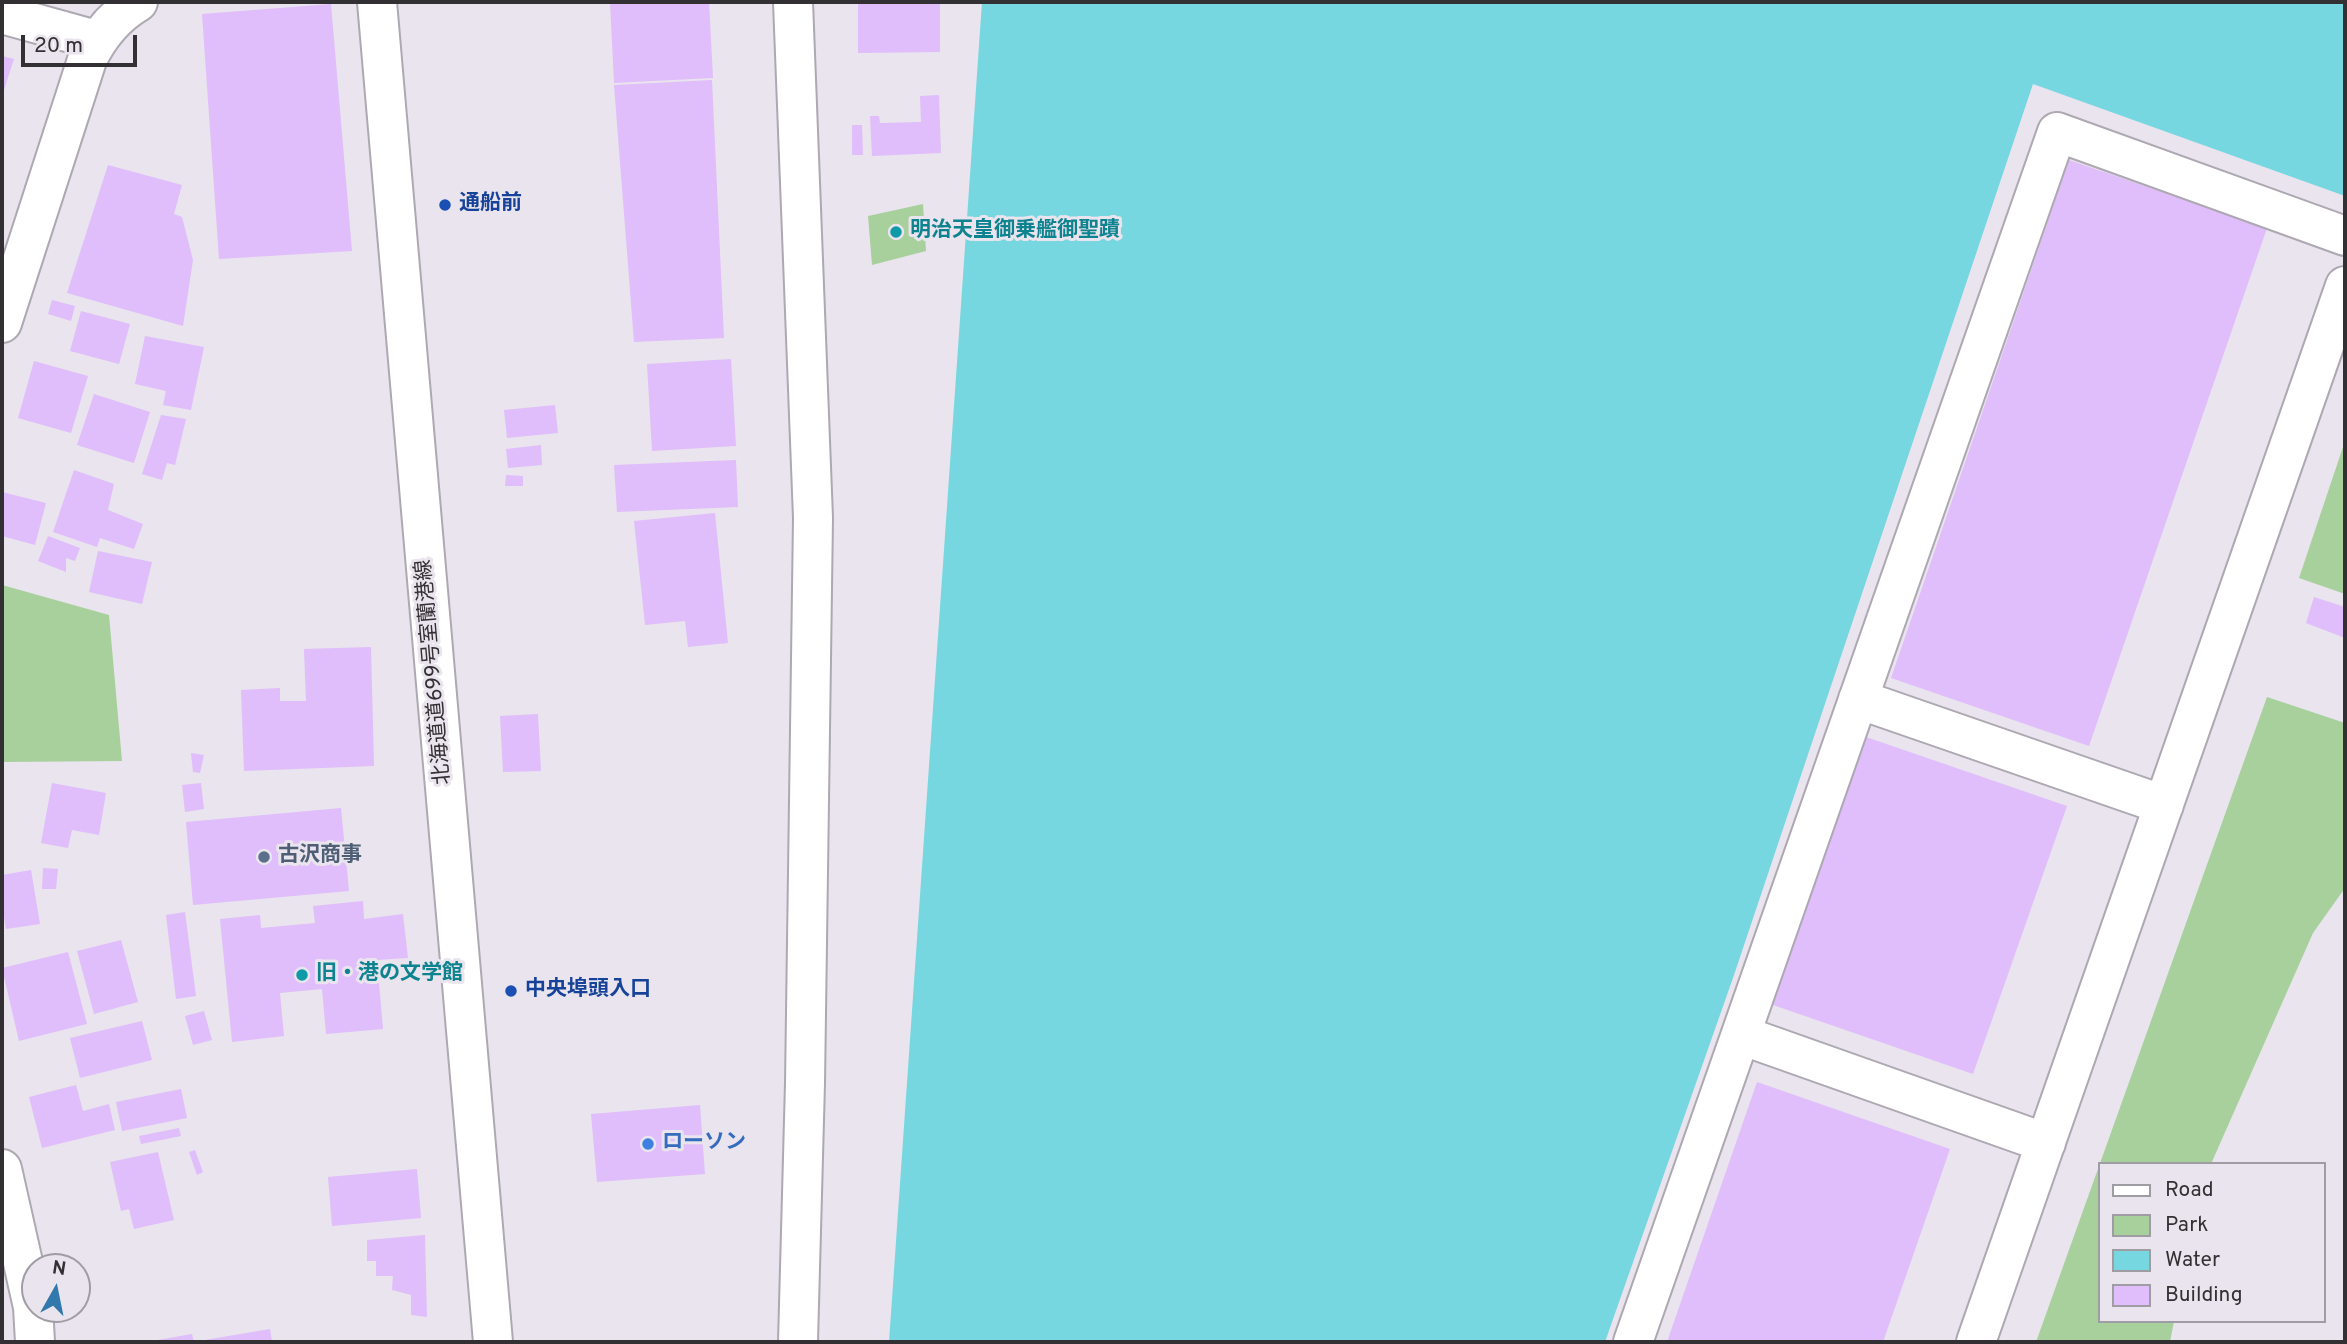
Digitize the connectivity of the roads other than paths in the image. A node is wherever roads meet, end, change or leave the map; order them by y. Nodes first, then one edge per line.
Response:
1 (138, 2) edge
2 (377, 2) edge
3 (793, 2) edge
4 (2, 14) edge
5 (96, 40) junction
6 (2345, 236) edge
7 (2345, 286) edge
8 (2, 323) edge
9 (1858, 699) junction
10 (2164, 805) junction
11 (1741, 1035) junction
12 (2046, 1143) junction
13 (2, 1168) edge
14 (35, 1342) edge
15 (493, 1342) edge
16 (798, 1342) edge
17 (1633, 1342) edge
18 (1976, 1342) edge

1 - 5 street
2 - 15 street, 北海道道699号室蘭港線
3 - 16 street
4 - 5 street
5 - 8 street
6 - 9 street
7 - 10 street
9 - 10 street
9 - 11 street
10 - 12 street
11 - 12 street
11 - 17 street
12 - 18 street
13 - 14 street

